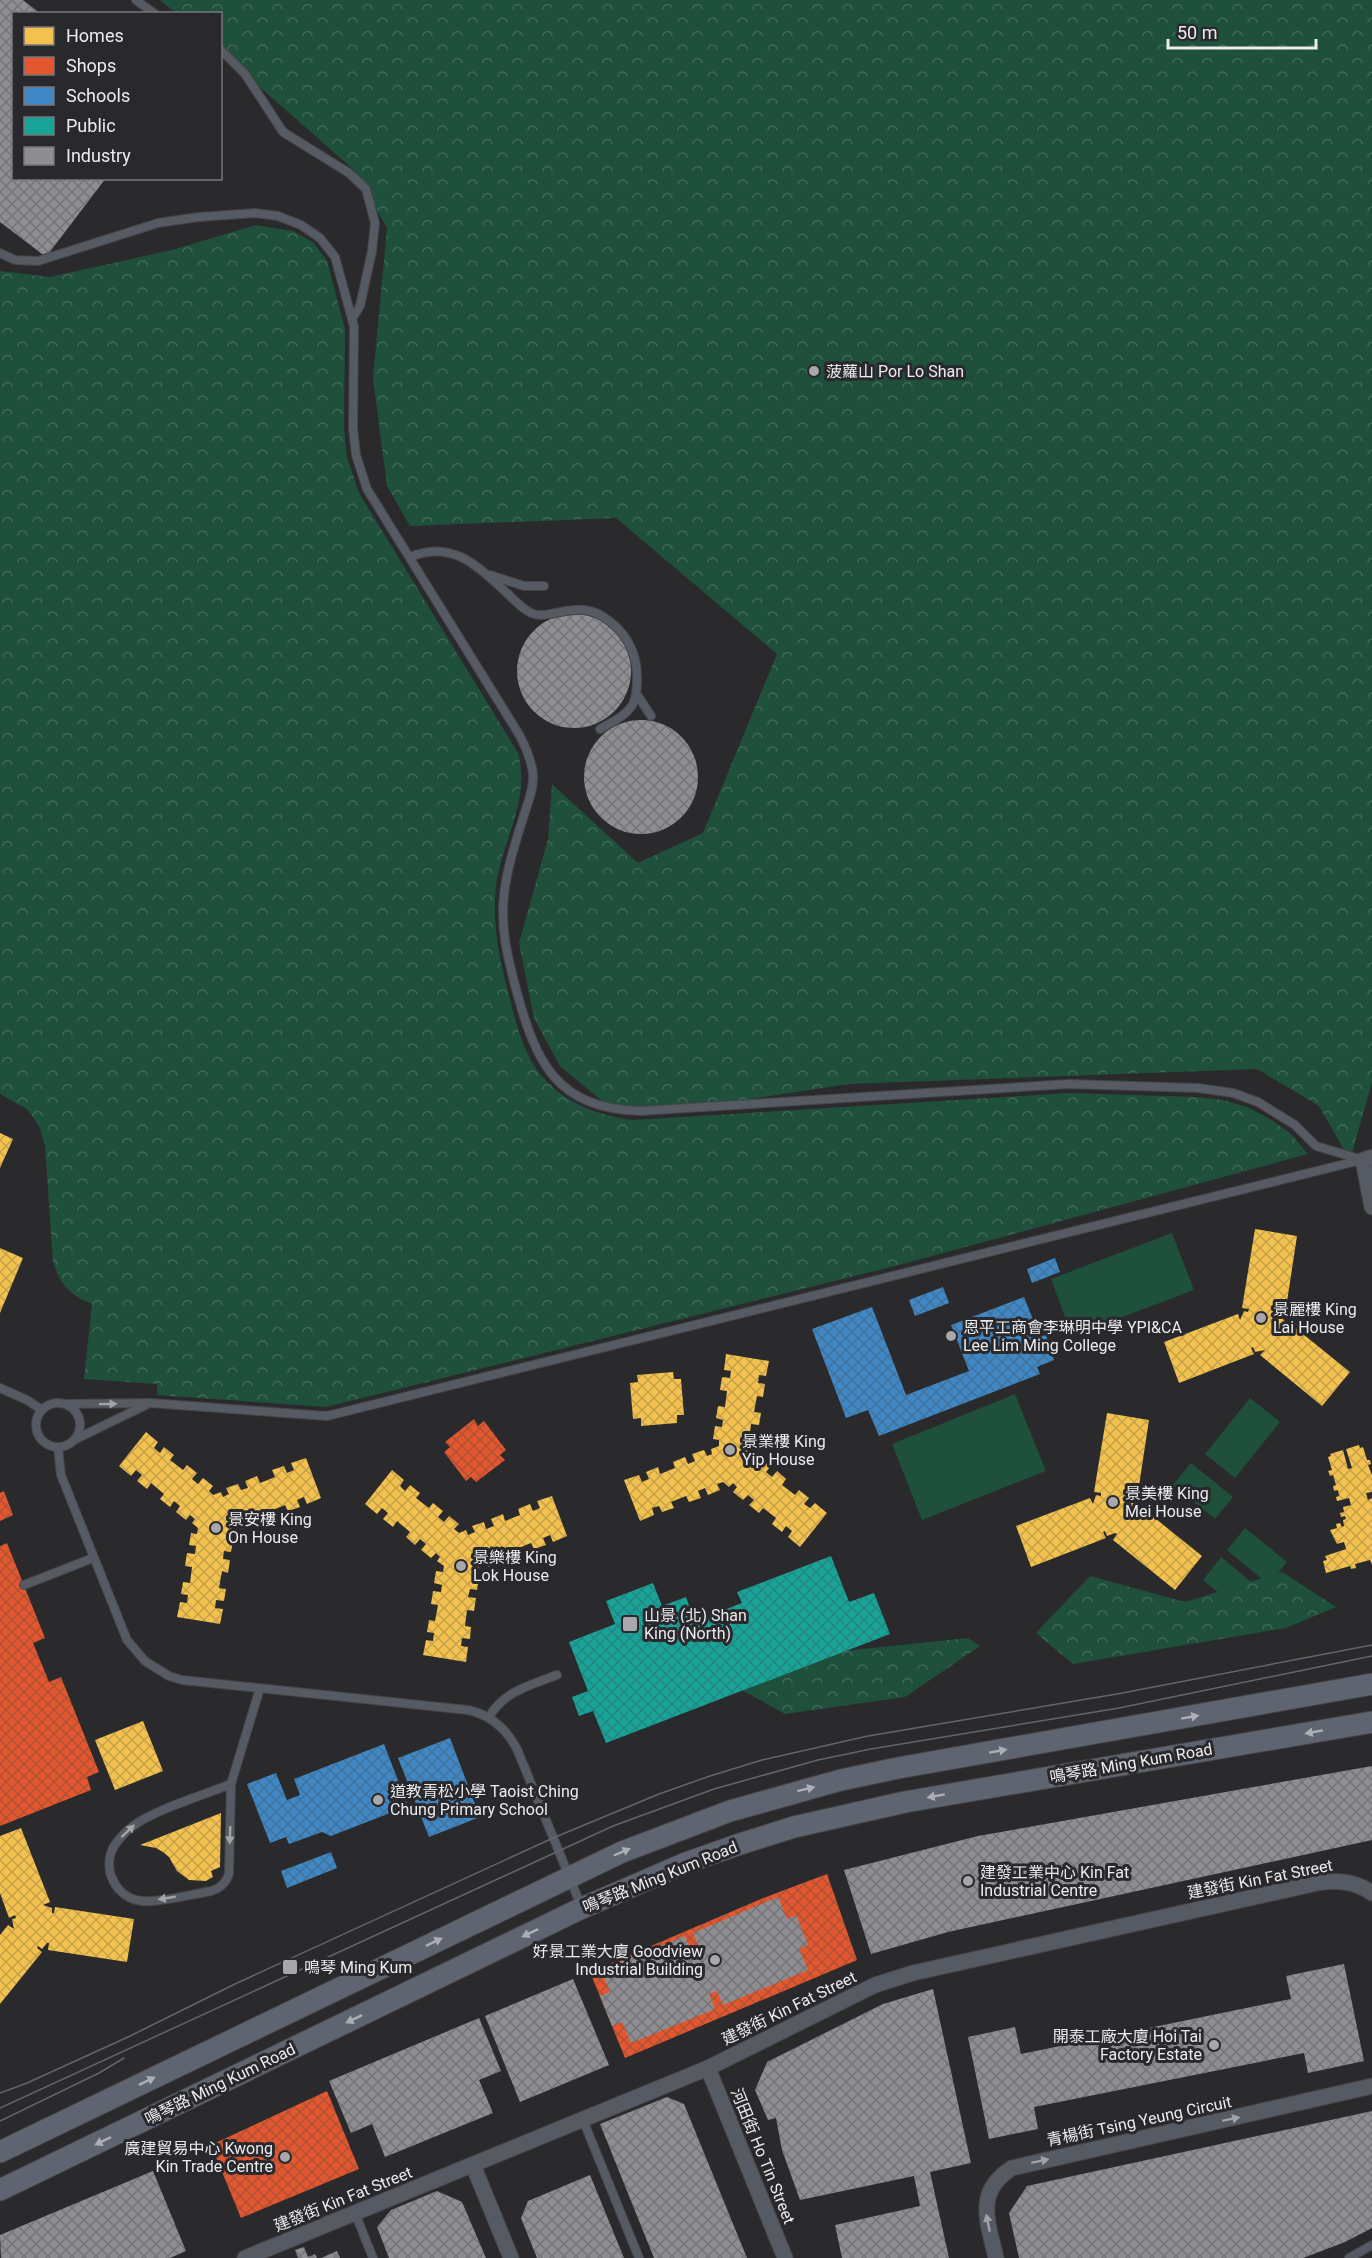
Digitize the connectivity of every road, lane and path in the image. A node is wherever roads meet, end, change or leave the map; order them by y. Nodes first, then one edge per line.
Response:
1 (136, 0) edge
2 (152, 12) edge
3 (222, 51) edge
4 (0, 253) edge
5 (352, 319) junction
6 (410, 557) junction
7 (486, 574) junction
8 (544, 586) dead end
9 (636, 693) junction
10 (651, 716) dead end
11 (600, 729) dead end
12 (1367, 1158) edge
13 (1372, 1207) edge
14 (0, 1388) edge
15 (150, 1403) junction
16 (67, 1404) junction
17 (42, 1410) junction
18 (76, 1439) junction
19 (58, 1448) junction
20 (93, 1558) junction
21 (24, 1585) dead end
22 (557, 1675) dead end
23 (1372, 1684) edge
24 (260, 1688) junction
25 (489, 1717) junction
26 (1372, 1722) edge
27 (231, 1784) junction
28 (569, 1876) junction
29 (1372, 1893) edge
30 (582, 1908) junction
31 (708, 2068) junction
32 (1372, 2086) edge
33 (583, 2120) junction
34 (4, 2149) edge
35 (473, 2165) junction
36 (0, 2190) edge
37 (355, 2213) junction
38 (1372, 2245) edge
39 (245, 2258) edge
40 (374, 2258) edge
41 (511, 2258) edge
42 (639, 2258) edge
43 (785, 2258) edge
44 (996, 2258) edge
45 (1349, 2258) edge

1 - 2 lane
3 - 5 lane
4 - 5 lane
5 - 6 lane
6 - 7 lane
6 - 12 lane
7 - 8 lane
7 - 9 lane
9 - 10 lane
9 - 11 lane
12 - 13 street
12 - 15 lane
14 - 17 lane
16 -> 15 lane
15 - 18 lane
16 - 17 lane
16 - 18 lane
17 - 19 lane
18 - 19 lane
19 - 20 lane
20 - 21 lane
20 - 24 lane
22 - 25 lane
28 -> 23 main road, 鳴琴路 Ming Kum Road
24 - 25 lane
24 - 27 lane
25 - 28 lane
26 -> 30 main road, 鳴琴路 Ming Kum Road
27 -> 27 lane
28 - 30 lane
34 -> 28 main road, 鳴琴路 Ming Kum Road
29 - 31 street, 建發街 Kin Fat Street
30 -> 36 main road, 鳴琴路 Ming Kum Road
31 - 33 street, 建發街 Kin Fat Street
31 - 43 street, 河田街 Ho Tin Street
44 -> 32 street, 青楊街 Tsing Yeung Circuit
33 - 35 street, 建發街 Kin Fat Street
33 - 42 lane
35 - 37 street, 建發街 Kin Fat Street
35 - 41 street
37 - 39 street, 建發街 Kin Fat Street
37 - 40 lane
38 - 45 lane

